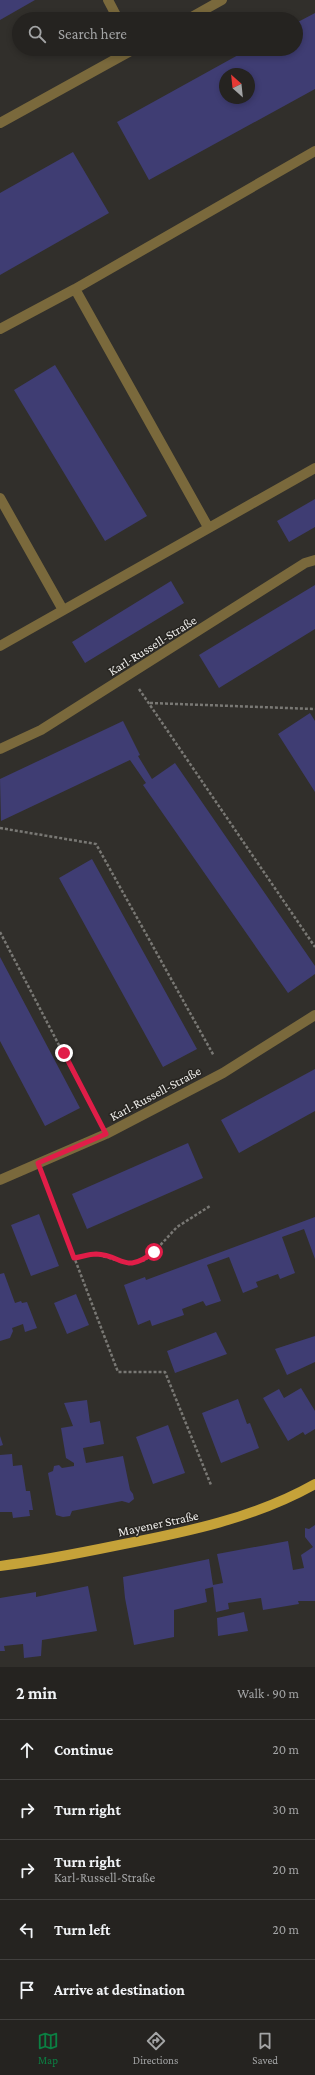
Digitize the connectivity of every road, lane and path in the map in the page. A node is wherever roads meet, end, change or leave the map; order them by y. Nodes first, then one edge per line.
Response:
1 (108, 0) edge
2 (222, 0) edge
3 (114, 12) edge
4 (201, 12) edge
5 (121, 56) edge
6 (1, 120) edge
7 (315, 151) edge
8 (75, 289) junction
9 (0, 329) edge
10 (315, 468) edge
11 (0, 498) edge
12 (208, 527) junction
13 (315, 560) edge
14 (63, 610) junction
15 (0, 646) edge
16 (129, 675) junction
17 (150, 703) junction
18 (315, 709) edge
19 (0, 749) edge
20 (0, 828) edge
21 (0, 932) edge
22 (315, 947) edge
23 (315, 1015) edge
24 (223, 1072) junction
25 (106, 1134) junction
26 (38, 1163) junction
27 (0, 1180) edge
28 (210, 1206) dead end
29 (74, 1258) junction
30 (315, 1484) edge
31 (211, 1485) dead end
32 (0, 1566) edge

1 - 3 street
2 - 4 street
5 - 6 street
7 - 8 street
8 - 9 street
8 - 12 street
10 - 12 street
11 - 14 street
12 - 14 street
13 - 16 street, Karl-Russell-Straße
14 - 15 street
16 - 17 path
16 - 19 street, Karl-Russell-Straße
17 - 18 path
17 - 22 path
20 - 24 path
21 - 25 path
23 - 24 street, Karl-Russell-Straße
24 - 25 street, Karl-Russell-Straße
25 - 26 street, Karl-Russell-Straße
26 - 27 street, Karl-Russell-Straße
26 - 29 path
28 - 29 path
29 - 31 path
30 - 32 main road, Mayener Straße

